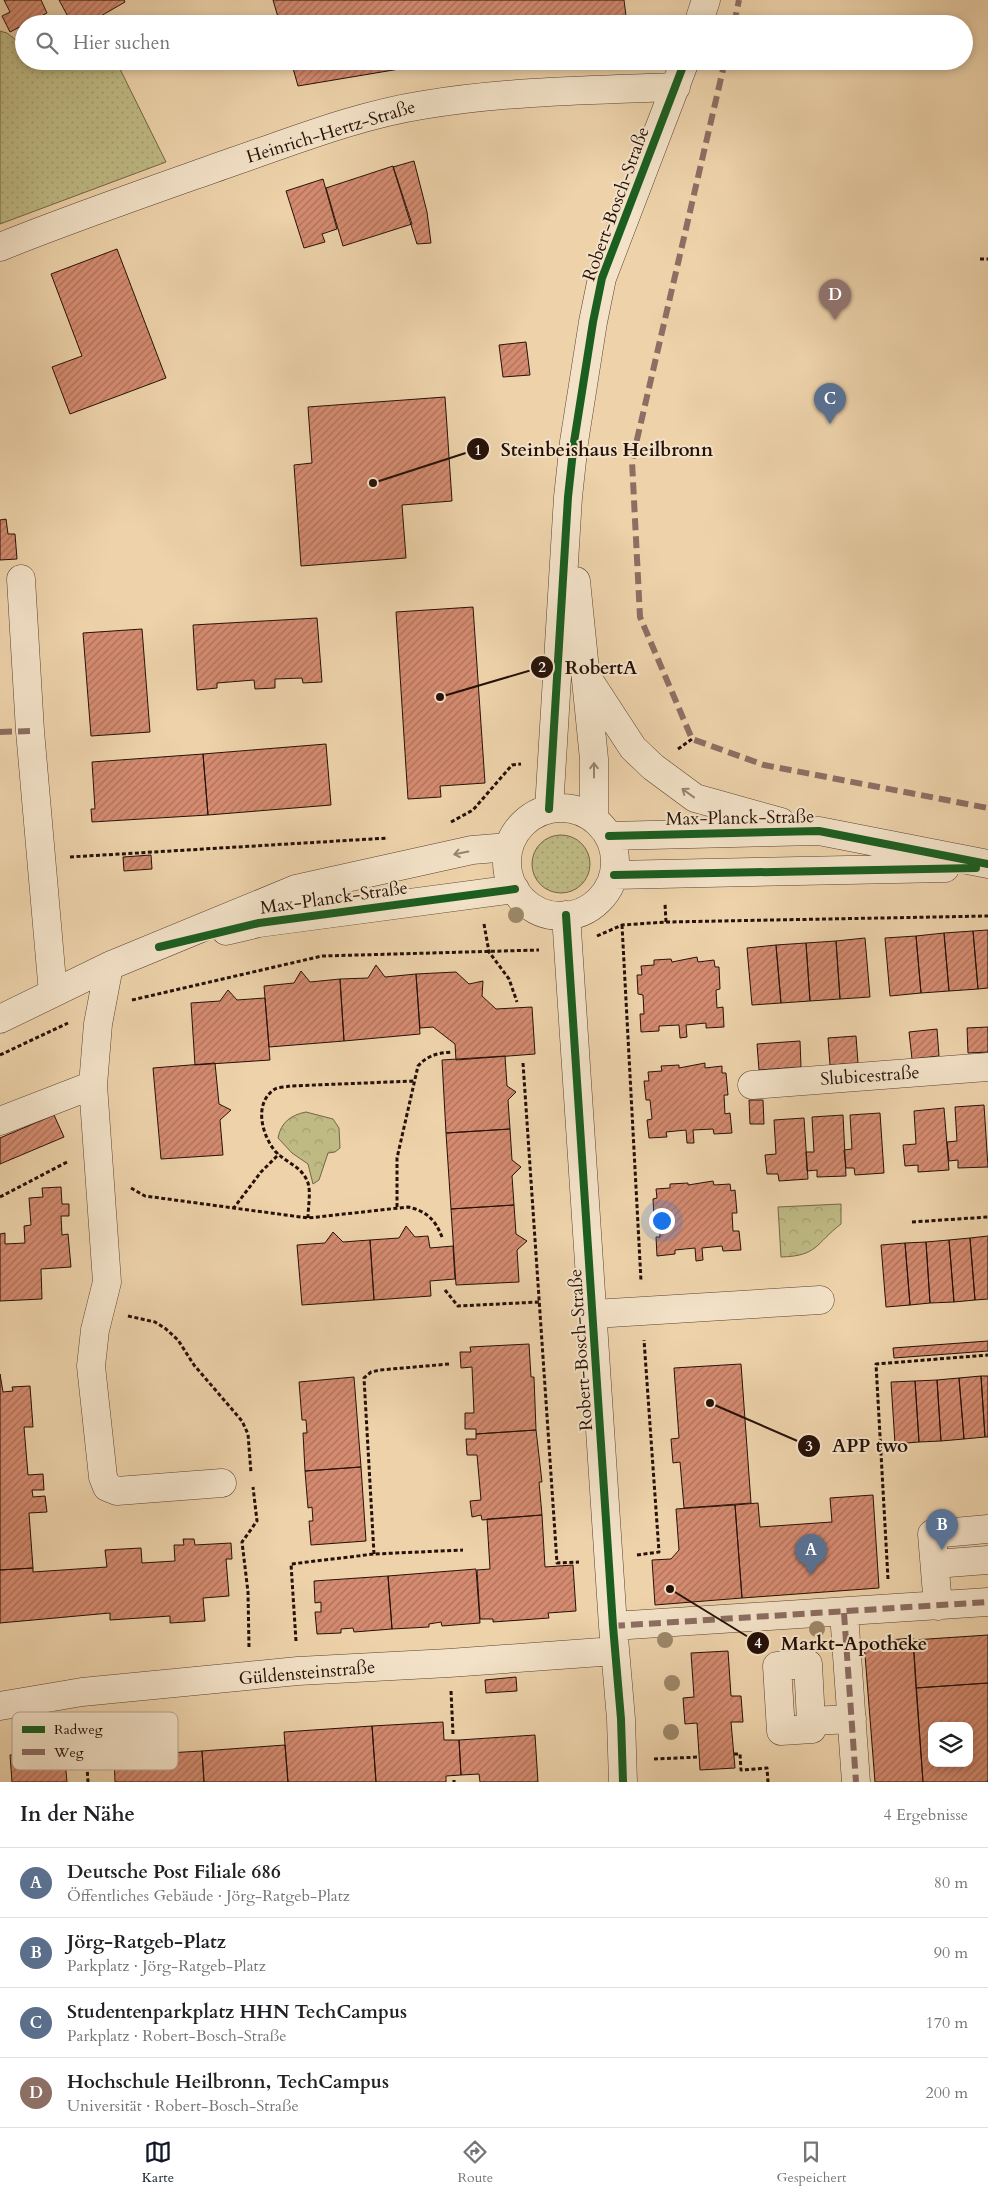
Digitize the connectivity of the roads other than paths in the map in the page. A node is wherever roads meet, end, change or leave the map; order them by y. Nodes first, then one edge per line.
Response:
1 (706, 0) edge
2 (701, 15) edge
3 (682, 70) edge
4 (676, 87) junction
5 (0, 247) edge
6 (568, 497) junction
7 (21, 579) dead end
8 (585, 675) junction
9 (549, 809) junction
10 (601, 827) junction
11 (819, 832) junction
12 (509, 847) junction
13 (988, 866) edge
14 (614, 874) junction
15 (515, 889) junction
16 (566, 915) junction
17 (159, 947) junction
18 (109, 966) junction
19 (53, 993) junction
20 (0, 1019) edge
21 (988, 1067) edge
22 (94, 1085) junction
23 (752, 1085) dead end
24 (0, 1120) edge
25 (820, 1300) dead end
26 (594, 1314) junction
27 (222, 1483) dead end
28 (988, 1529) edge
29 (988, 1560) edge
30 (935, 1564) junction
31 (988, 1602) edge
32 (938, 1606) junction
33 (844, 1613) junction
34 (614, 1638) junction
35 (0, 1706) edge
36 (852, 1719) junction
37 (811, 1721) dead end
38 (623, 1782) edge
39 (856, 1782) edge

1 - 2 street
3 - 4 street, Robert-Bosch-Straße
4 - 5 street, Heinrich-Hertz-Straße
4 - 6 street, Robert-Bosch-Straße
6 - 8 street, Robert-Bosch-Straße
6 - 9 street, Robert-Bosch-Straße
7 - 19 street
10 -> 8 street, Robert-Bosch-Straße
11 -> 8 street
9 - 10 street, Max-Planck-Straße
9 - 12 street
10 - 11 street, Max-Planck-Straße
10 - 14 street
11 - 13 street, Max-Planck-Straße
12 - 15 street
12 -> 17 street, Max-Planck-Straße
13 - 14 street, Max-Planck-Straße
14 - 16 street
15 - 16 street
15 - 17 street, Max-Planck-Straße
16 - 26 street, Robert-Bosch-Straße
17 - 18 street, Max-Planck-Straße
18 - 19 street, Max-Planck-Straße
18 - 22 street
19 - 20 street, Max-Planck-Straße
21 - 23 street, Slubicestraße
22 - 24 street
22 - 27 street
25 - 26 street
26 - 34 street, Robert-Bosch-Straße
28 - 30 street
29 - 30 street
30 - 32 street
31 - 32 street, Güldensteinstraße
32 - 33 street, Güldensteinstraße
33 - 34 street, Güldensteinstraße
33 - 36 street
34 - 35 street, Güldensteinstraße
34 - 38 street, Robert-Bosch-Straße
36 - 37 street
36 - 39 street

